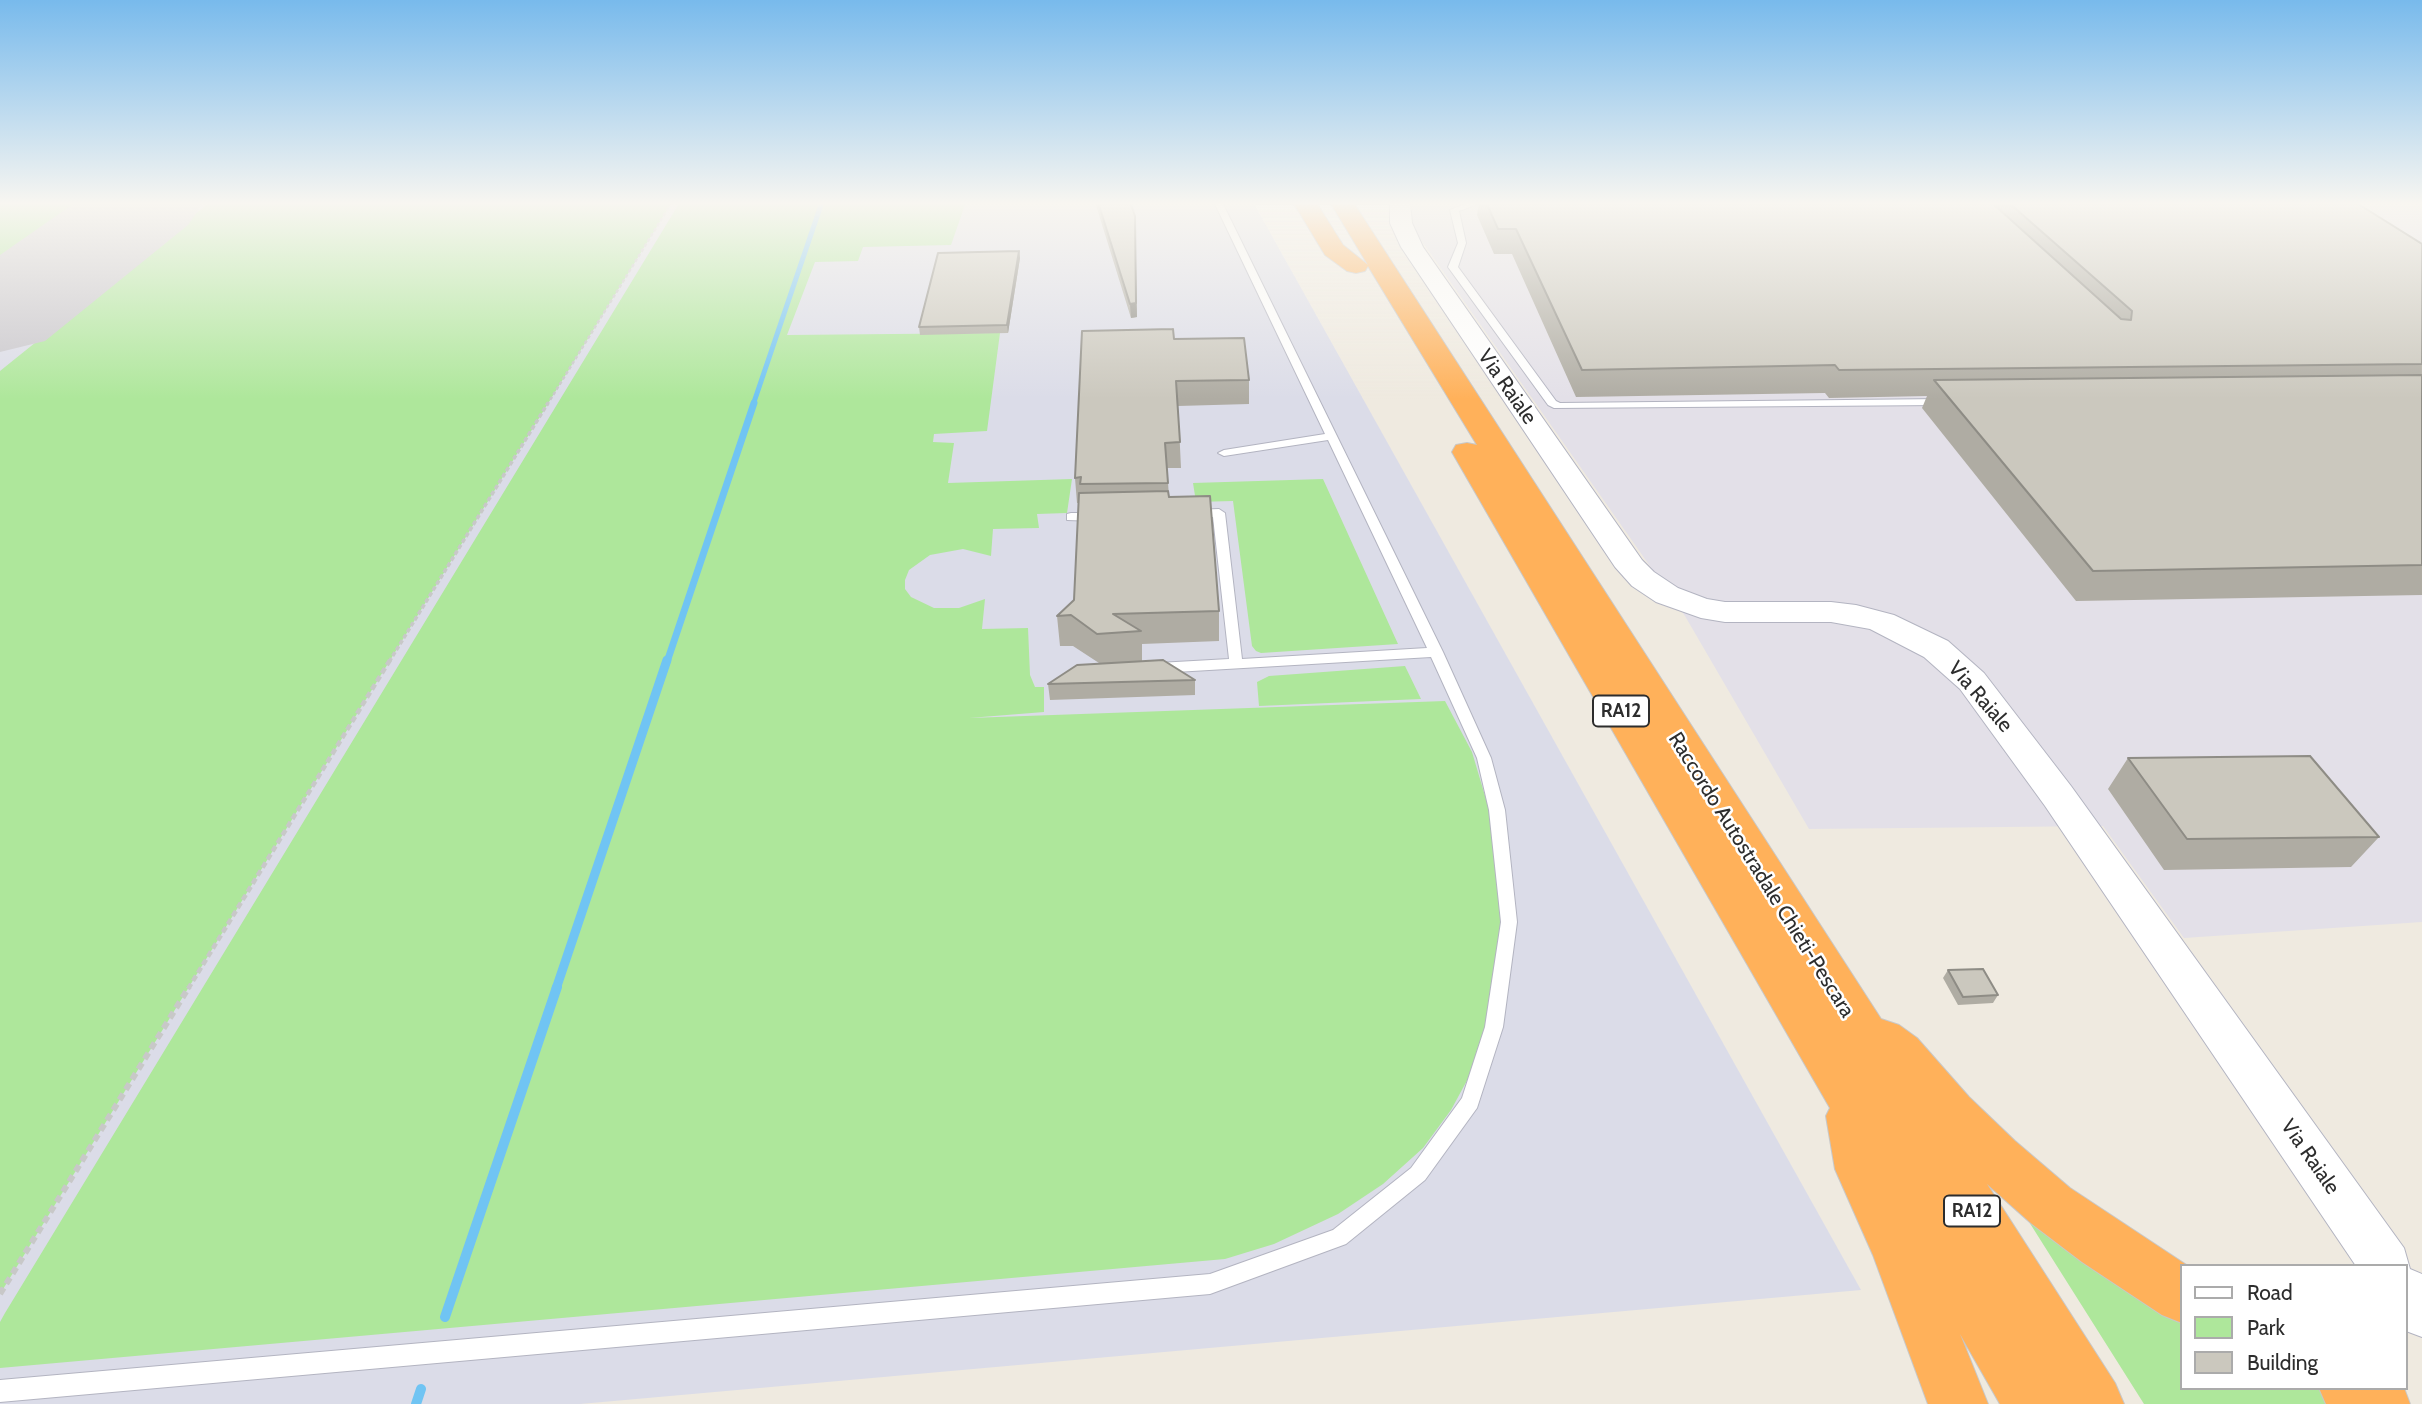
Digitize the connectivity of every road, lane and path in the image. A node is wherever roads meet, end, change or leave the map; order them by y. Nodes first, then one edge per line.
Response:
1 (632, 268) edge
2 (1251, 268) edge
3 (1357, 268) edge
4 (1382, 268) edge
5 (1426, 268) edge
6 (1453, 268) edge
7 (1951, 402) edge
8 (1333, 436) junction
9 (1224, 453) dead end
10 (1179, 514) edge
11 (1112, 516) edge
12 (1071, 517) dead end
13 (1436, 652) junction
14 (1236, 663) junction
15 (1142, 669) edge
16 (1850, 1018) junction
17 (1848, 1093) junction
18 (2385, 1264) edge
19 (0, 1294) edge
20 (2180, 1295) edge
21 (2408, 1295) edge
22 (2422, 1311) edge
23 (2353, 1390) edge
24 (0, 1391) edge
25 (1958, 1404) edge
26 (2034, 1404) edge
27 (2094, 1404) edge
28 (2380, 1404) edge

1 - 19 path
2 - 8 lane
3 - 17 highway, Raccordo Autostradale Chieti-Pescara / RA12
4 - 16 highway, Raccordo Autostradale Chieti-Pescara / RA12
5 - 18 street, Via Raiale
6 - 7 lane
8 - 9 lane
8 - 13 lane
10 - 14 lane
11 - 12 lane
13 - 14 lane
13 - 24 lane
14 - 15 lane
16 - 20 highway
16 - 27 highway, Raccordo Autostradale Chieti-Pescara / RA12
17 - 25 highway
17 - 26 highway, Raccordo Autostradale Chieti-Pescara / RA12
21 - 22 street
23 - 28 highway

